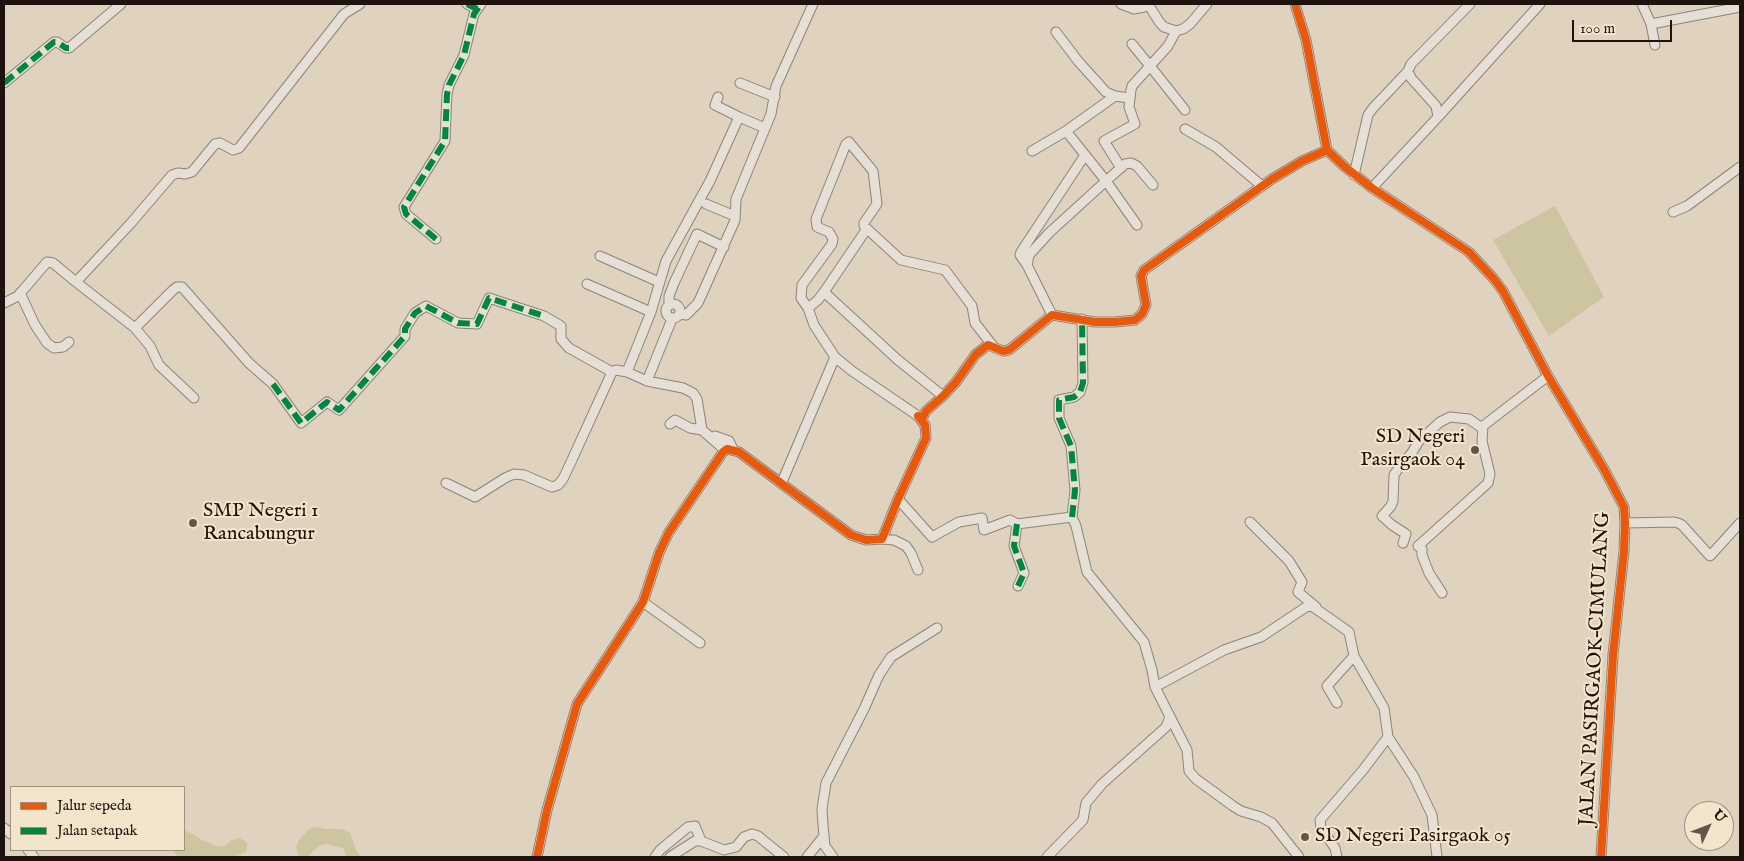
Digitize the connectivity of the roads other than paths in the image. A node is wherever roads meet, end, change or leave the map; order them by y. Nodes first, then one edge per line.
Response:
1 (121, 4) edge
2 (360, 4) edge
3 (467, 4) edge
4 (813, 4) edge
5 (1121, 4) edge
6 (1146, 4) edge
7 (1207, 4) edge
8 (1295, 4) edge
9 (1470, 4) edge
10 (1540, 4) edge
11 (1642, 4) edge
12 (479, 6) edge
13 (1740, 7) edge
14 (1651, 24) junction
15 (1176, 31) junction
16 (1056, 32) dead end
17 (1132, 44) dead end
18 (1655, 46) dead end
19 (1150, 66) junction
20 (1408, 70) junction
21 (4, 83) edge
22 (740, 83) dead end
23 (1115, 96) junction
24 (718, 97) dead end
25 (775, 97) junction
26 (1129, 98) junction
27 (1185, 110) dead end
28 (739, 117) junction
29 (1438, 117) junction
30 (766, 128) junction
31 (1185, 128) dead end
32 (1066, 131) junction
33 (1032, 150) dead end
34 (1327, 150) junction
35 (1085, 155) junction
36 (1740, 167) edge
37 (1121, 168) junction
38 (1354, 175) junction
39 (1106, 181) junction
40 (1153, 185) dead end
41 (1262, 186) junction
42 (1372, 188) junction
43 (706, 204) dead end
44 (1673, 212) dead end
45 (735, 216) junction
46 (1137, 225) dead end
47 (866, 230) junction
48 (436, 239) dead end
49 (724, 247) junction
50 (600, 256) dead end
51 (1027, 265) junction
52 (76, 282) junction
53 (659, 282) junction
54 (587, 284) dead end
55 (824, 292) junction
56 (20, 293) junction
57 (4, 303) edge
58 (808, 308) junction
59 (651, 312) junction
60 (1052, 315) junction
61 (676, 316) junction
62 (1082, 319) junction
63 (135, 328) junction
64 (70, 342) dead end
65 (993, 346) junction
66 (835, 357) junction
67 (612, 372) junction
68 (627, 372) junction
69 (1548, 376) junction
70 (647, 380) junction
71 (943, 396) junction
72 (194, 398) dead end
73 (918, 416) junction
74 (670, 424) dead end
75 (1482, 428) junction
76 (705, 432) junction
77 (729, 450) junction
78 (782, 482) junction
79 (446, 483) dead end
80 (898, 499) junction
81 (1072, 517) junction
82 (1250, 522) dead end
83 (1740, 522) edge
84 (1017, 524) junction
85 (1625, 524) junction
86 (882, 539) junction
87 (1403, 543) dead end
88 (918, 570) dead end
89 (1018, 586) dead end
90 (1442, 593) dead end
91 (643, 602) junction
92 (1318, 609) junction
93 (937, 628) dead end
94 (700, 643) dead end
95 (1354, 656) junction
96 (1155, 688) junction
97 (1338, 703) dead end
98 (1170, 718) junction
99 (1388, 737) junction
100 (824, 836) junction
101 (701, 841) junction
102 (537, 857) edge
103 (655, 857) edge
104 (670, 857) edge
105 (784, 857) edge
106 (807, 857) edge
107 (833, 857) edge
108 (1047, 857) edge
109 (1300, 857) edge
110 (1337, 857) edge
111 (1436, 857) edge
112 (1601, 857) edge

1 - 21 street
2 - 52 street
3 - 12 street
4 - 25 street
5 - 6 street
6 - 15 street
7 - 15 street
8 - 34 street
9 - 20 street
10 - 29 street
11 - 14 street
12 - 48 street
13 - 14 street
14 - 18 street
15 - 19 street
16 - 23 street
17 - 19 street
19 - 26 street
19 - 27 street
20 - 29 street
20 - 38 street
22 - 25 street
23 - 26 street
23 - 32 street
24 - 28 street
25 - 30 street
26 - 37 street
28 - 30 street
28 - 53 street
29 - 42 street
30 - 45 street
31 - 41 street
32 - 33 street
32 - 35 street
34 - 38 street, JALAN PASIRGAOK–CIMULANG
34 - 41 street
35 - 39 street
35 - 51 street
36 - 44 street
37 - 39 street
37 - 40 street
38 - 42 street, JALAN PASIRGAOK–CIMULANG
39 - 46 street
39 - 51 street
41 - 62 street
42 - 69 street, JALAN PASIRGAOK–CIMULANG
43 - 45 street
45 - 49 street
47 - 55 street
47 - 58 street
47 - 65 street
49 - 61 street
49 - 61 street
50 - 53 street
51 - 60 street
52 - 56 street
52 - 63 street
53 - 59 street
54 - 59 street
55 - 58 street
55 - 71 street
56 - 57 street
56 - 64 street
58 - 66 street
59 - 68 street
60 - 62 street
60 - 65 street
61 - 70 street
62 - 81 street
63 - 67 street
63 - 72 street
65 - 71 street
66 - 73 street
66 - 78 street
67 - 68 street
67 - 79 street
68 - 70 street
69 - 75 street
69 - 85 street, JALAN PASIRGAOK–CIMULANG
70 - 76 street
71 - 73 street
73 - 80 street
74 - 76 street
75 - 87 street
75 - 90 street
76 - 77 street
77 - 78 street
77 - 91 street
78 - 86 street
80 - 84 street
80 - 86 street
81 - 84 street
81 - 96 street
82 - 92 street
83 - 85 street
84 - 89 street
85 - 112 street, JALAN PASIRGAOK–CIMULANG
86 - 88 street
91 - 94 street
91 - 102 street
92 - 95 street
92 - 96 street
93 - 100 street
95 - 97 street
95 - 99 street
96 - 98 street
98 - 108 street
98 - 109 street
99 - 110 street
99 - 111 street
100 - 106 street
100 - 107 street
101 - 103 street
101 - 104 street
101 - 105 street

